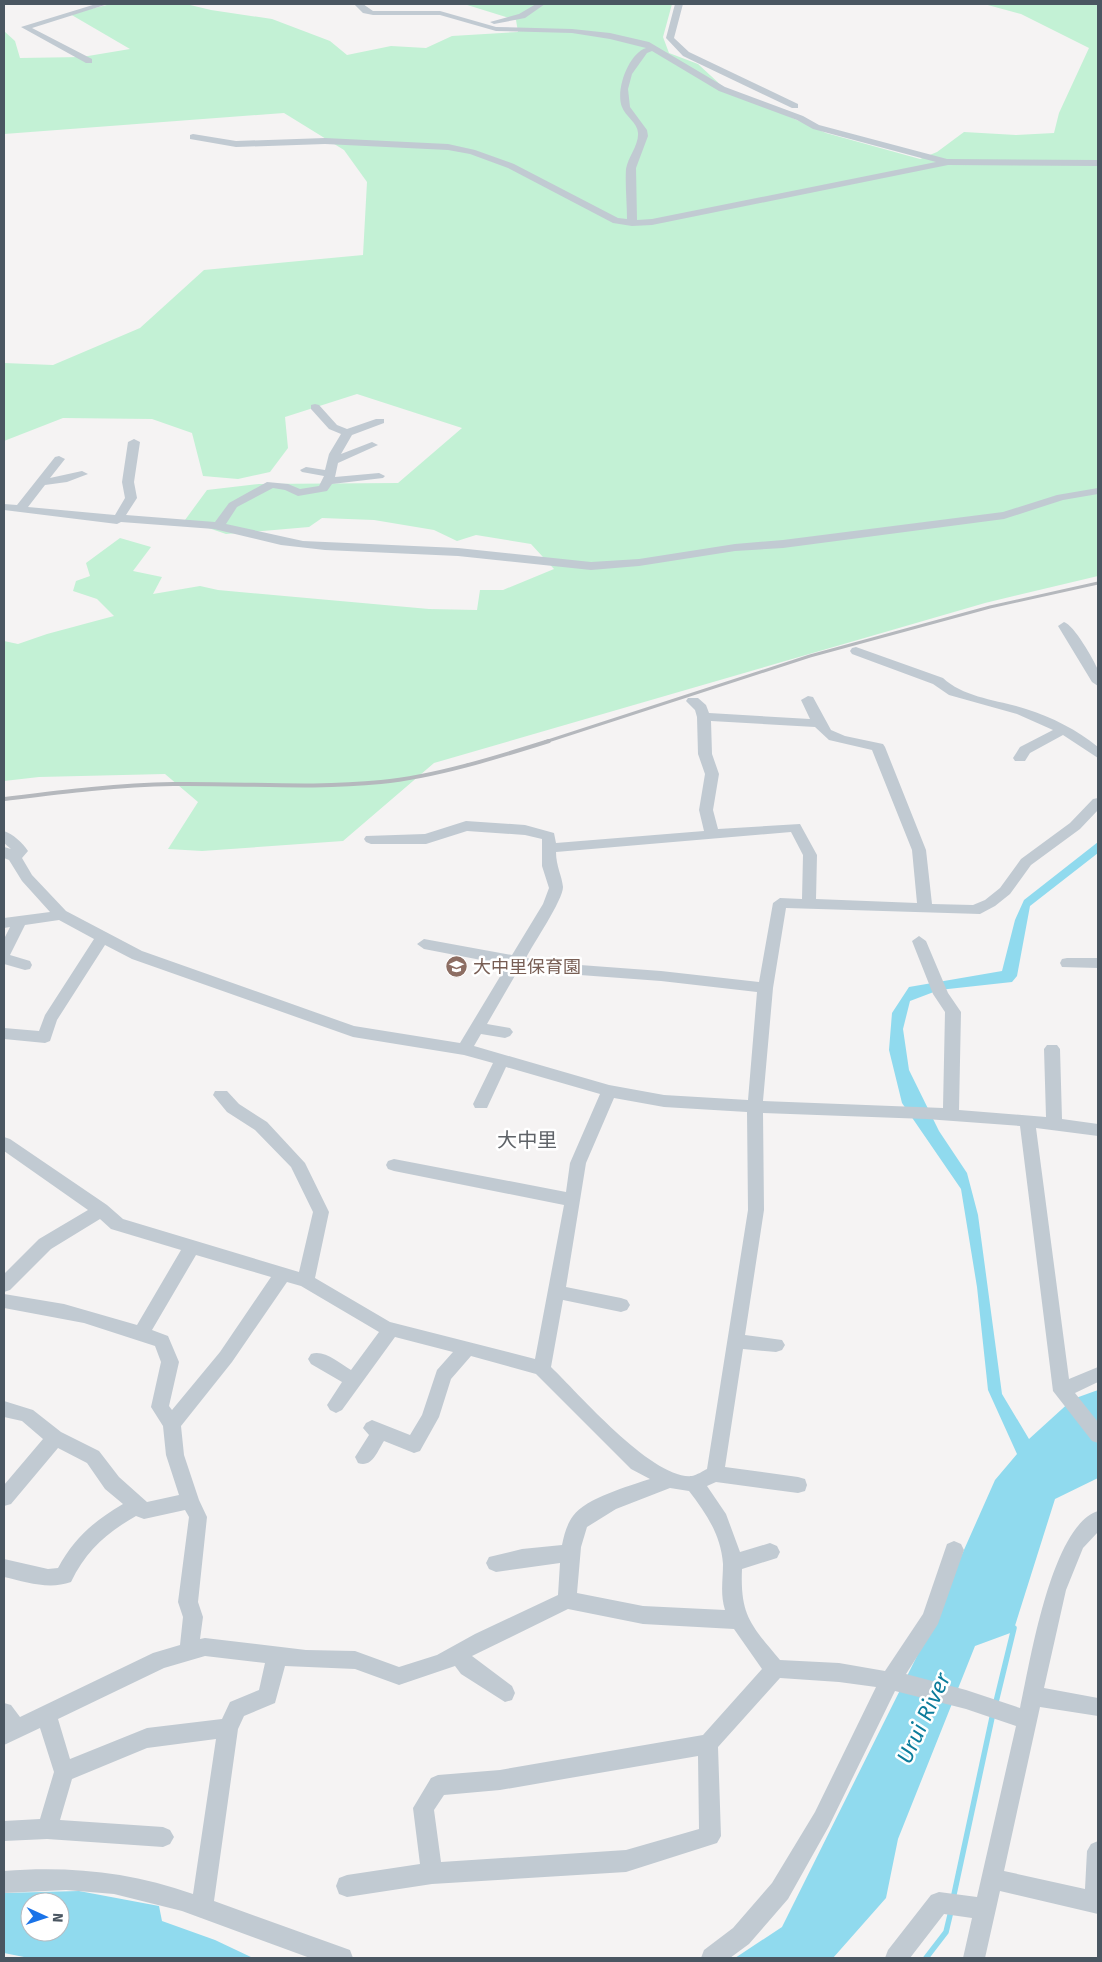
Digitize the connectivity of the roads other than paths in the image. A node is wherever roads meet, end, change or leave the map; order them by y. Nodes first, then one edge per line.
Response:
1 (104, 4) edge
2 (358, 4) edge
3 (541, 4) edge
4 (679, 4) edge
5 (522, 16) junction
6 (475, 24) junction
7 (536, 28) junction
8 (653, 48) junction
9 (89, 61) dead end
10 (813, 114) dead end
11 (822, 118) dead end
12 (193, 137) dead end
13 (881, 139) dead end
14 (948, 162) junction
15 (1098, 163) edge
16 (632, 224) junction
17 (315, 407) dead end
18 (380, 420) dead end
19 (347, 433) junction
20 (134, 442) dead end
21 (372, 445) dead end
22 (59, 459) dead end
23 (334, 461) junction
24 (306, 470) dead end
25 (82, 474) dead end
26 (379, 476) dead end
27 (330, 478) junction
28 (42, 482) junction
29 (1098, 491) edge
30 (4, 506) edge
31 (20, 509) junction
32 (118, 520) junction
33 (218, 527) junction
34 (1064, 626) dead end
35 (856, 651) dead end
36 (1098, 682) edge
37 (808, 700) dead end
38 (693, 701) dead end
39 (704, 717) junction
40 (817, 723) junction
41 (1062, 730) junction
42 (1098, 754) edge
43 (1020, 758) dead end
44 (1098, 802) edge
45 (712, 834) junction
46 (4, 836) edge
47 (371, 839) dead end
48 (549, 848) junction
49 (9, 854) edge
50 (809, 904) junction
51 (925, 908) junction
52 (61, 915) junction
53 (20, 921) junction
54 (4, 923) edge
55 (103, 936) junction
56 (919, 942) dead end
57 (424, 944) dead end
58 (4, 953) edge
59 (4, 959) edge
60 (515, 960) junction
61 (1067, 963) dead end
62 (1098, 963) edge
63 (24, 965) dead end
64 (765, 988) junction
65 (476, 1028) junction
66 (504, 1032) dead end
67 (4, 1034) edge
68 (464, 1049) junction
69 (1052, 1049) dead end
70 (502, 1060) junction
71 (609, 1090) junction
72 (221, 1095) dead end
73 (482, 1104) dead end
74 (755, 1107) junction
75 (945, 1115) junction
76 (1027, 1120) junction
77 (1054, 1124) junction
78 (1098, 1130) edge
79 (4, 1144) edge
80 (394, 1165) dead end
81 (573, 1200) junction
82 (101, 1210) junction
83 (191, 1248) junction
84 (283, 1274) junction
85 (306, 1281) junction
86 (4, 1285) edge
87 (556, 1292) junction
88 (4, 1301) edge
89 (621, 1305) dead end
90 (391, 1329) junction
91 (141, 1333) junction
92 (736, 1341) junction
93 (776, 1345) dead end
94 (468, 1348) junction
95 (317, 1359) dead end
96 (542, 1369) junction
97 (1098, 1374) edge
98 (353, 1380) junction
99 (1062, 1390) junction
100 (336, 1405) dead end
101 (4, 1410) edge
102 (172, 1424) junction
103 (1098, 1436) edge
104 (55, 1438) junction
105 (364, 1457) dead end
106 (715, 1474) junction
107 (670, 1480) junction
108 (694, 1484) junction
109 (798, 1485) dead end
110 (4, 1498) edge
111 (190, 1501) junction
112 (137, 1506) junction
113 (1098, 1519) edge
114 (954, 1550) dead end
115 (770, 1552) dead end
116 (571, 1553) junction
117 (732, 1563) junction
118 (496, 1564) dead end
119 (4, 1568) edge
120 (568, 1600) junction
121 (739, 1620) junction
122 (189, 1651) junction
123 (457, 1654) junction
124 (277, 1656) junction
125 (775, 1669) junction
126 (897, 1681) junction
127 (505, 1693) dead end
128 (1032, 1696) junction
129 (1098, 1707) edge
130 (46, 1715) junction
131 (1018, 1717) junction
132 (8, 1725) edge
133 (228, 1728) junction
134 (708, 1744) junction
135 (64, 1772) junction
136 (47, 1829) junction
137 (4, 1831) edge
138 (163, 1837) dead end
139 (1098, 1851) edge
140 (432, 1873) junction
141 (992, 1879) junction
142 (4, 1882) edge
143 (348, 1886) dead end
144 (1097, 1902) edge
145 (202, 1909) junction
146 (985, 1909) junction
147 (342, 1958) edge
148 (712, 1958) edge
149 (896, 1958) edge
150 (974, 1958) edge

1 - 9 street
2 - 6 street
3 - 5 street
4 - 10 street
5 - 6 street
5 - 7 street
6 - 7 street
7 - 8 street
8 - 14 street
8 - 16 street
11 - 13 street
12 - 16 street
14 - 15 street
14 - 16 street
17 - 19 street
18 - 19 street
19 - 23 street
20 - 32 street
21 - 23 street
22 - 28 street
23 - 27 street
24 - 27 street
25 - 28 street
26 - 27 street
27 - 33 street
28 - 31 street
29 - 33 street
30 - 31 street
31 - 32 street
32 - 33 street
34 - 36 street
35 - 41 street
37 - 40 street
38 - 39 street
39 - 40 street
39 - 45 street
40 - 51 street
41 - 42 street
41 - 43 street
44 - 51 street
45 - 48 street
45 - 50 street
46 - 49 street
47 - 48 street
48 - 60 street
49 - 52 street
50 - 51 street
50 - 64 street
52 - 53 street
52 - 55 street
53 - 54 street
53 - 58 street
55 - 67 street
55 - 68 street
56 - 75 street
57 - 60 street
59 - 63 street
60 - 64 street
60 - 65 street
61 - 62 street
64 - 74 street
65 - 66 street
65 - 68 street
68 - 70 street
69 - 77 street
70 - 71 street
70 - 73 street
71 - 74 street
71 - 81 street
72 - 85 street
74 - 75 street
74 - 92 street
75 - 76 street
76 - 77 street
76 - 99 street
77 - 78 street
79 - 82 street
80 - 81 street
81 - 87 street
82 - 83 street
82 - 86 street
83 - 84 street
83 - 91 street
84 - 85 street
84 - 102 street
85 - 90 street
87 - 89 street
87 - 96 street
88 - 91 street
90 - 94 street
90 - 98 street
91 - 102 street
92 - 93 street
92 - 106 street
94 - 96 street
94 - 105 street
95 - 98 street
96 - 107 street
97 - 99 street
98 - 100 street
99 - 103 street
101 - 104 street
102 - 111 street
104 - 110 street
104 - 112 street
106 - 108 street
106 - 109 street
107 - 108 street
107 - 116 street
108 - 117 street
111 - 112 street
111 - 122 street
112 - 119 street
113 - 128 street
114 - 126 street
115 - 117 street
116 - 118 street
116 - 120 street
117 - 121 street
120 - 121 street
120 - 123 street
121 - 125 street
122 - 124 street
122 - 130 street
123 - 124 street
123 - 127 street
124 - 133 street
125 - 126 street
125 - 134 street
126 - 131 street
126 - 148 street
128 - 129 street
128 - 131 street
130 - 132 street
130 - 135 street
131 - 141 street
133 - 135 street
133 - 145 street
134 - 140 street
134 - 140 street
135 - 136 street
136 - 137 street
136 - 138 street
139 - 144 street
140 - 143 street
141 - 144 street
141 - 146 street
142 - 145 street
145 - 147 street
146 - 149 street
146 - 150 street

